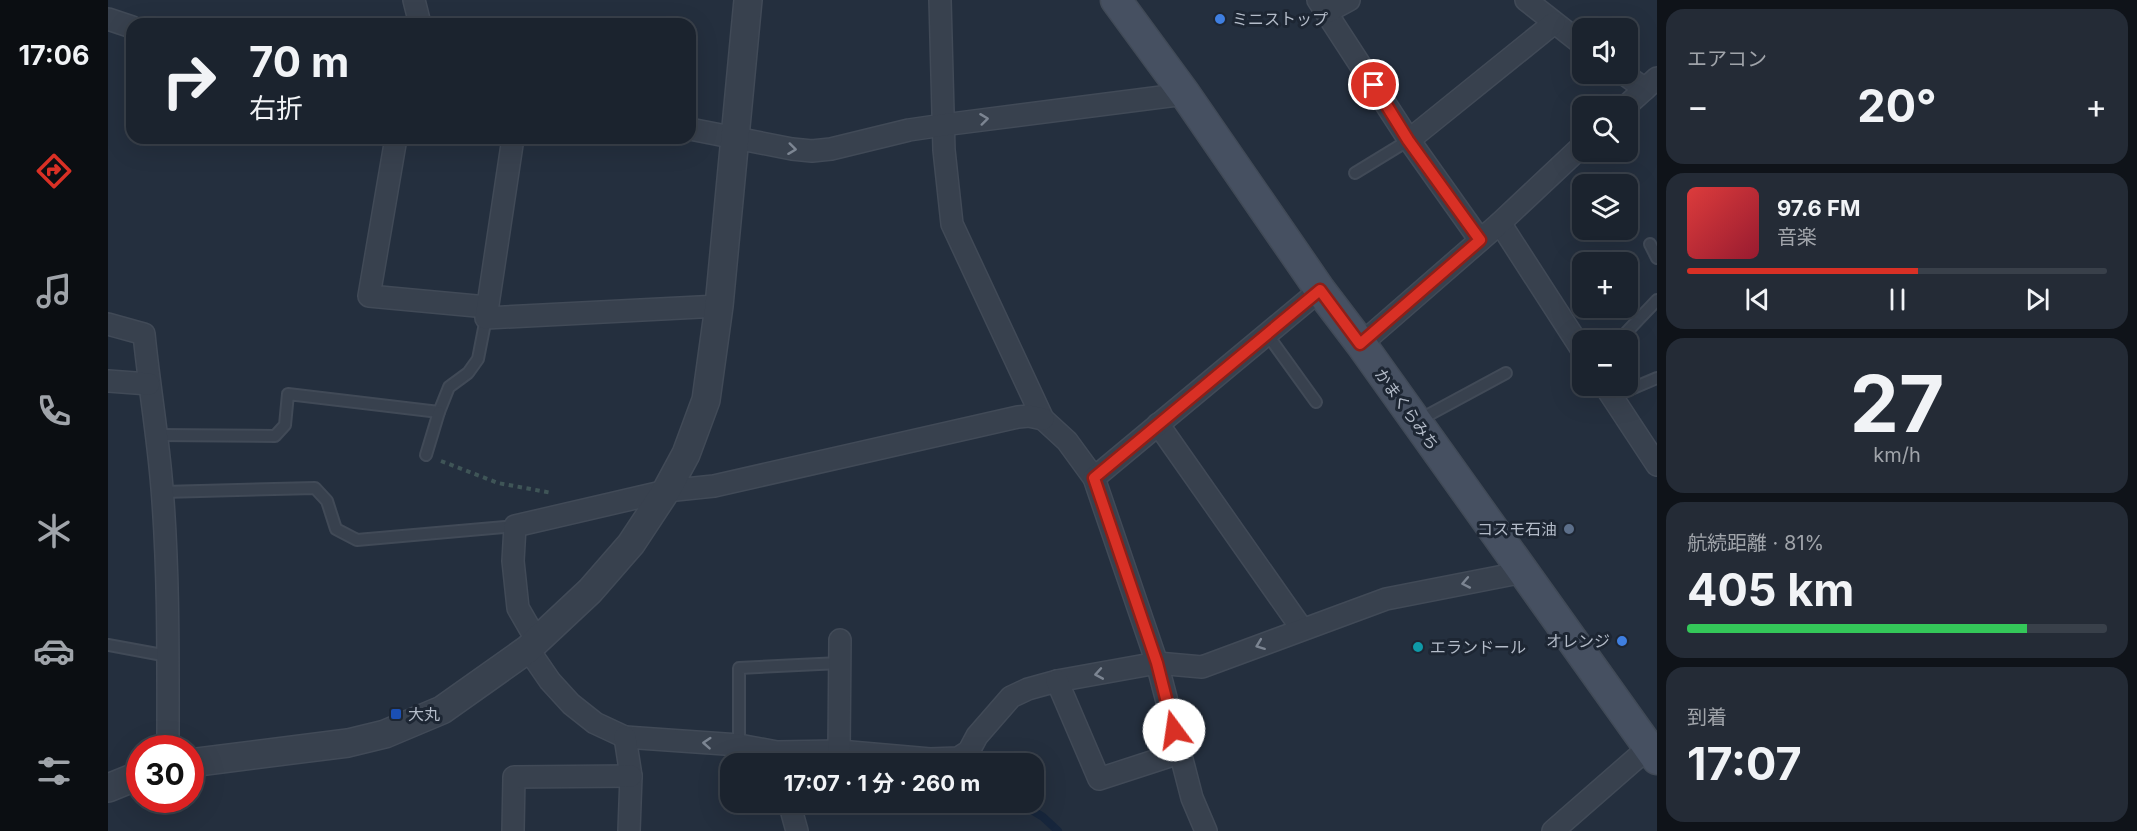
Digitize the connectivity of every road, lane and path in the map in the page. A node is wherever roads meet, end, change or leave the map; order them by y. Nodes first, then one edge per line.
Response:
1 (414, 0) edge
2 (748, 0) edge
3 (940, 0) edge
4 (1116, 0) edge
5 (1350, 0) edge
6 (1526, 0) edge
7 (1323, 6) edge
8 (418, 18) edge
9 (108, 19) edge
10 (1554, 23) junction
11 (126, 25) edge
12 (1572, 36) edge
13 (1651, 83) edge
14 (1185, 94) junction
15 (1637, 96) edge
16 (943, 125) junction
17 (696, 130) edge
18 (734, 139) junction
19 (1408, 140) junction
20 (395, 144) edge
21 (512, 144) edge
22 (1572, 155) edge
23 (1355, 173) dead end
24 (1500, 223) junction
25 (1480, 240) junction
26 (1650, 244) dead end
27 (1657, 258) edge
28 (1320, 290) junction
29 (1657, 300) edge
30 (719, 306) junction
31 (486, 312) junction
32 (108, 324) edge
33 (1628, 330) edge
34 (1267, 334) junction
35 (1572, 335) edge
36 (1360, 344) junction
37 (1506, 373) dead end
38 (1657, 378) edge
39 (108, 381) edge
40 (1638, 383) edge
41 (149, 384) junction
42 (1611, 396) edge
43 (1316, 402) dead end
44 (438, 412) junction
45 (1043, 420) junction
46 (1416, 421) junction
47 (1158, 424) junction
48 (158, 435) junction
49 (426, 455) joint
50 (1657, 465) edge
51 (1094, 478) junction
52 (666, 491) junction
53 (163, 492) junction
54 (553, 494) dead end
55 (515, 526) junction
56 (1524, 572) junction
57 (1302, 629) junction
58 (840, 640) dead end
59 (108, 645) edge
60 (532, 645) junction
61 (168, 656) junction
62 (840, 663) junction
63 (1157, 663) junction
64 (1057, 681) junction
65 (168, 735) edge
66 (625, 737) junction
67 (739, 745) junction
68 (839, 751) junction
69 (763, 753) edge
70 (822, 753) edge
71 (1179, 753) junction
72 (1653, 754) edge
73 (204, 761) edge
74 (631, 776) junction
75 (126, 781) edge
76 (108, 788) edge
77 (792, 813) edge
78 (513, 831) edge
79 (629, 831) edge
80 (796, 831) edge
81 (1206, 831) edge
82 (1553, 831) edge

1 - 8 street
2 - 18 street
3 - 16 street
4 - 14 main road, かまくらみち
5 - 7 street
6 - 10 street
7 - 19 street
9 - 11 street
10 - 12 street
10 - 19 street
13 - 15 street
16 -> 14 street
14 - 28 main road, かまくらみち
18 -> 16 street
16 - 45 street
17 - 18 street
18 - 30 street
19 - 23 lane
19 - 25 street
20 - 31 street
21 - 31 street
22 - 24 street
24 - 25 street
24 - 35 street
25 - 36 street
26 - 27 lane
28 - 34 street
28 - 36 main road, かまくらみち
29 - 33 lane
30 - 31 street
30 - 52 street
31 - 44 lane
32 - 41 street
34 - 43 lane
34 - 47 street
36 - 46 main road, かまくらみち
37 - 46 lane
38 - 40 lane
39 - 41 street
41 - 48 street
42 - 50 street
44 - 48 lane
44 - 49 lane
45 - 51 street
45 - 52 street
46 - 56 main road, かまくらみち
47 - 51 street
47 - 57 street
48 - 53 street
49 - 54 path
51 - 63 street
52 - 55 street
52 - 60 street
53 - 55 lane
53 - 61 street
55 - 60 street
56 -> 57 street
56 - 72 main road, かまくらみち
57 -> 63 street
58 - 62 street
59 - 61 lane
60 - 66 street
60 - 73 street
61 - 65 street
62 - 67 lane
62 - 68 street
63 -> 64 street
63 - 71 street
64 - 68 street
64 - 71 street
67 -> 66 street
66 - 74 street
67 - 69 street
68 - 70 street
71 - 81 street
72 - 82 street
74 - 78 street
74 - 79 street
75 - 76 street
77 - 80 street

